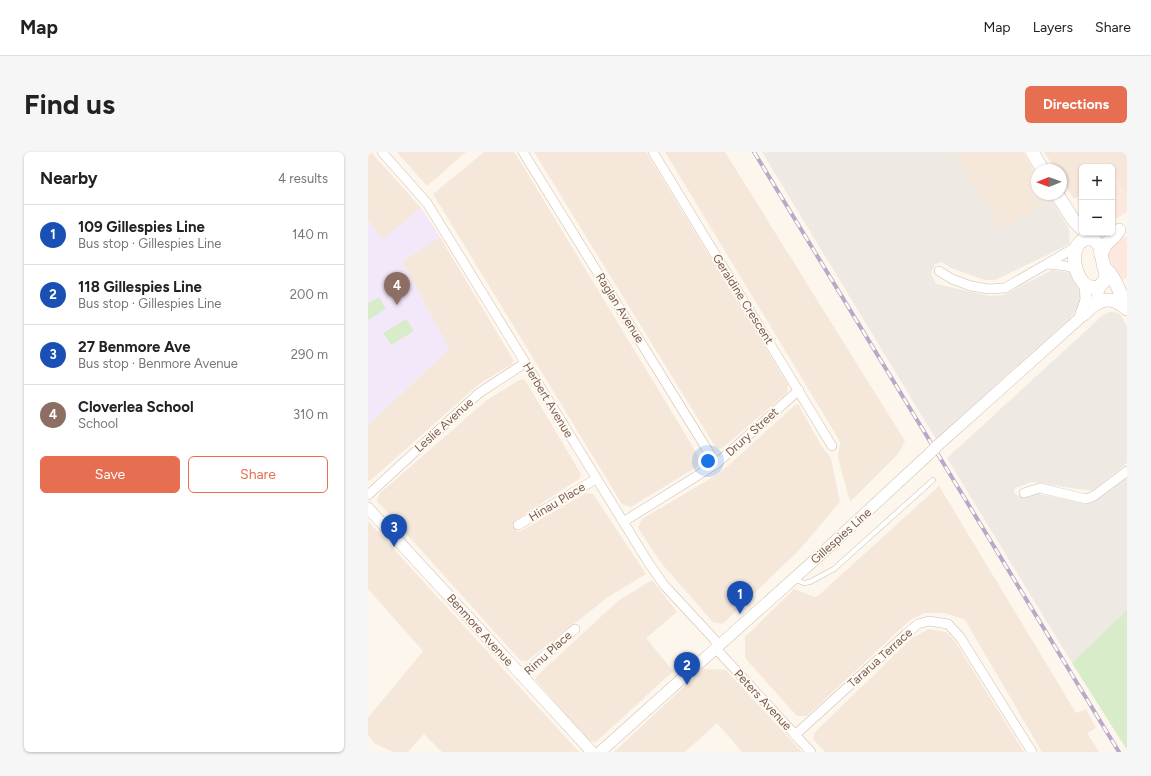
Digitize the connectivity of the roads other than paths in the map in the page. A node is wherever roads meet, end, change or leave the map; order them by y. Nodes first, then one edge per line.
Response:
1 (382, 152) edge
2 (523, 152) edge
3 (653, 152) edge
4 (1032, 152) edge
5 (1039, 164) edge
6 (1061, 200) edge
7 (1079, 224) edge
8 (1117, 230) edge
9 (1083, 236) edge
10 (1084, 236) edge
11 (1089, 236) edge
12 (1077, 246) junction
13 (1102, 260) junction
14 (1048, 264) junction
15 (1076, 270) junction
16 (939, 271) dead end
17 (1085, 283) junction
18 (1100, 286) junction
19 (1094, 305) junction
20 (1126, 305) edge
21 (1080, 318) junction
22 (526, 364) junction
23 (799, 390) junction
24 (832, 446) dead end
25 (716, 464) junction
26 (1127, 471) edge
27 (596, 479) junction
28 (933, 480) dead end
29 (1024, 493) dead end
30 (368, 494) edge
31 (368, 508) edge
32 (622, 522) junction
33 (518, 525) dead end
34 (793, 579) junction
35 (575, 629) dead end
36 (717, 646) junction
37 (521, 676) junction
38 (795, 735) junction
39 (592, 752) edge
40 (600, 752) edge
41 (811, 752) edge
42 (1032, 752) edge

1 - 22 street, Herbert Avenue
2 - 25 street, Raglan Avenue
3 - 23 street, Geraldine Crescent
4 - 5 main road
6 - 7 main road
8 - 13 main road
9 - 12 main road
10 - 12 main road
11 - 13 main road
12 - 14 street
12 - 15 main road
13 - 18 main road
13 - 20 main road
14 - 15 street
14 - 16 street
15 - 17 main road
17 - 18 main road
17 - 21 street
18 - 19 street
18 - 20 main road
19 - 20 main road
19 - 21 street, Gillespies Line
21 - 34 street, Gillespies Line, bridge
22 - 27 street, Herbert Avenue
22 - 30 street, Leslie Avenue
23 - 24 street, Geraldine Crescent
23 - 25 street, Drury Street
25 - 32 street, Drury Street
26 - 29 street
27 - 32 street, Herbert Avenue
27 - 33 street, Hinau Place
28 - 34 lane
31 - 37 street, Benmore Avenue
32 - 36 street, Herbert Avenue
34 - 36 street, Gillespies Line
35 - 37 street, Rimu Place
36 - 38 street, Peters Avenue
36 - 40 street, Gillespies Line
37 - 39 street, Benmore Avenue
38 - 41 street, Peters Avenue
38 - 42 street, Tararua Terrace

